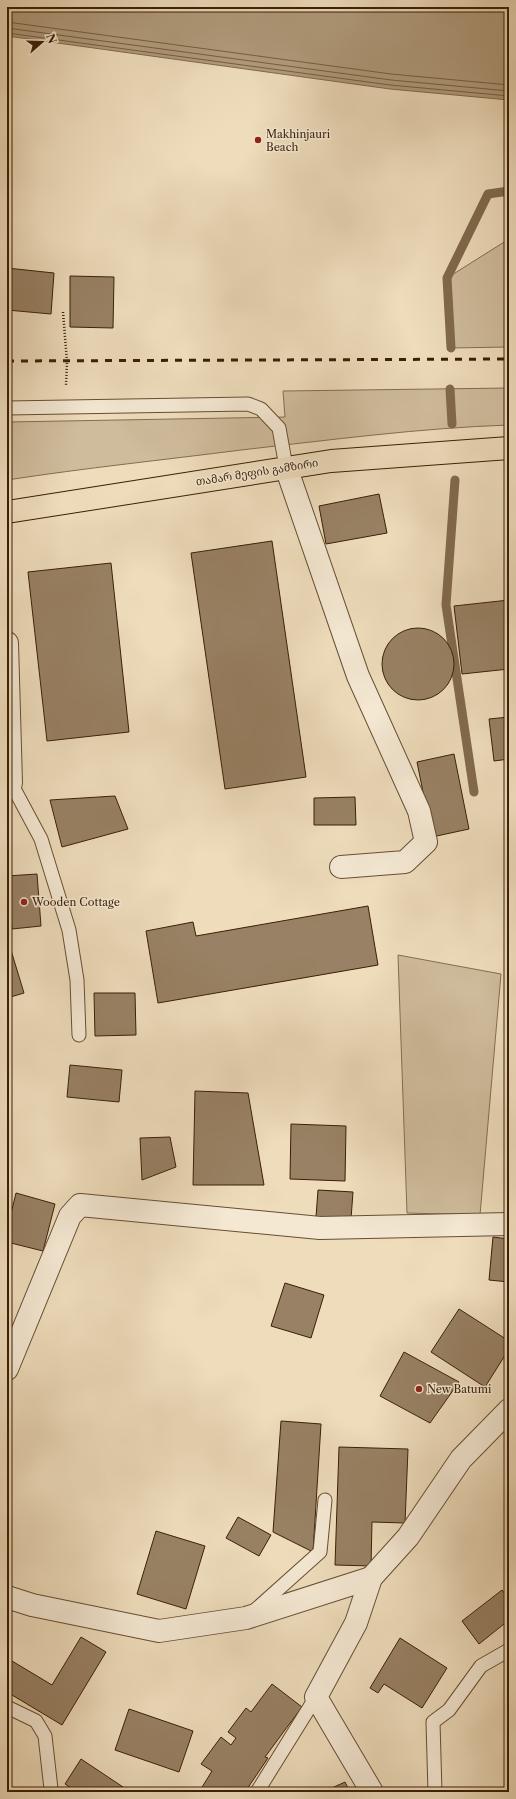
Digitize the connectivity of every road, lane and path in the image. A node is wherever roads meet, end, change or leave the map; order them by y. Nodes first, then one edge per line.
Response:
1 (63, 312) dead end
2 (67, 407) junction
3 (7, 408) edge
4 (509, 448) edge
5 (286, 467) junction
6 (7, 512) edge
7 (7, 643) edge
8 (9, 785) edge
9 (341, 867) dead end
10 (79, 1035) dead end
11 (509, 1224) edge
12 (7, 1369) edge
13 (509, 1410) edge
14 (325, 1500) dead end
15 (371, 1578) junction
16 (7, 1597) edge
17 (246, 1618) junction
18 (509, 1650) edge
19 (316, 1698) junction
20 (7, 1707) edge
21 (52, 1791) edge
22 (257, 1792) edge
23 (372, 1792) edge
24 (435, 1792) edge

1 - 2 path
2 - 3 lane
2 - 5 lane
4 - 5 main road, თამარ მეფის გამზირი
5 - 6 main road, თამარ მეფის გამზირი
5 - 9 street
7 - 8 street
8 - 10 lane
11 - 12 street
13 - 15 street
14 - 17 lane
15 - 17 street
15 - 19 street
16 - 17 street
18 - 24 lane
19 - 22 lane
19 - 23 street
20 - 21 lane

